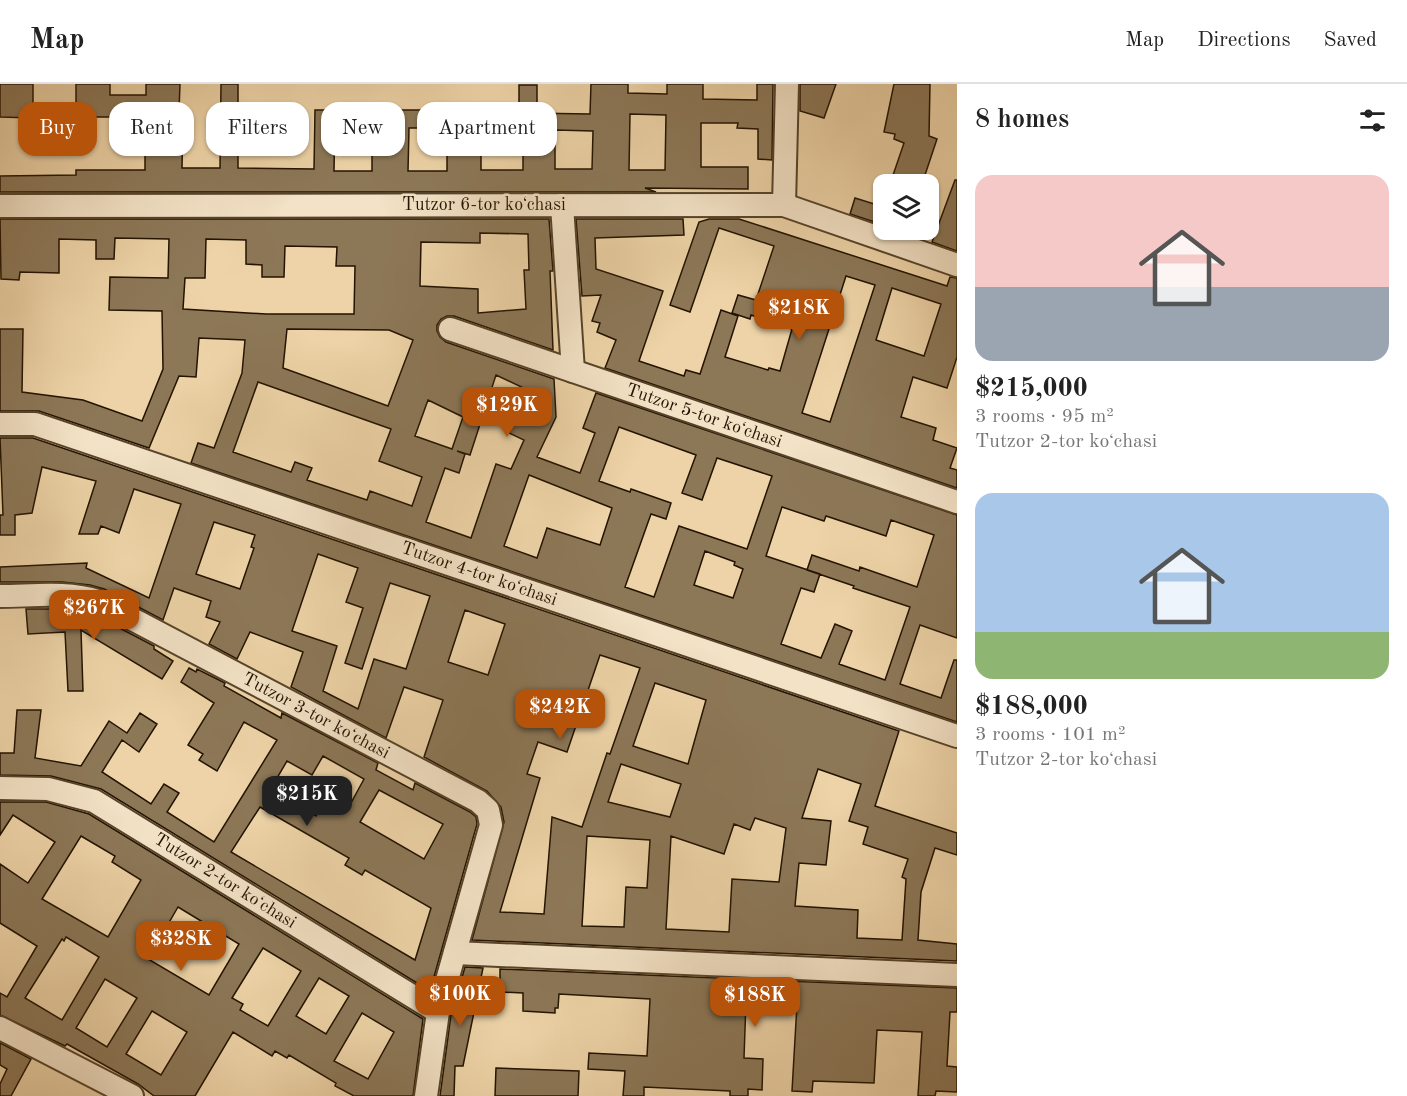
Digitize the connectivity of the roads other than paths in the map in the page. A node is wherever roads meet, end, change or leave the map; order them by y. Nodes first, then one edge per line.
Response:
1 (787, 84) edge
2 (562, 205) junction
3 (784, 205) junction
4 (0, 206) edge
5 (957, 265) edge
6 (450, 329) dead end
7 (573, 371) junction
8 (0, 424) edge
9 (957, 502) edge
10 (0, 597) edge
11 (957, 736) edge
12 (0, 788) edge
13 (455, 953) junction
14 (957, 975) edge
15 (438, 1012) junction
16 (0, 1028) edge
17 (132, 1096) edge
18 (426, 1096) edge

1 - 3 street
2 - 3 street, Tutzor 6-tor koʻchasi
2 - 4 street, Tutzor 6-tor koʻchasi
2 - 7 street
3 - 5 street, Tutzor 6-tor koʻchasi
6 - 7 street, Tutzor 5-tor koʻchasi
7 - 9 street, Tutzor 5-tor koʻchasi
8 - 11 street, Tutzor 4-tor koʻchasi
10 - 13 street, Tutzor 3-tor koʻchasi
12 - 15 street, Tutzor 2-tor koʻchasi
13 - 14 street
13 - 15 street, Tutzor 3-tor koʻchasi
15 - 18 street, Tutzor 3-tor koʻchasi
16 - 17 street

